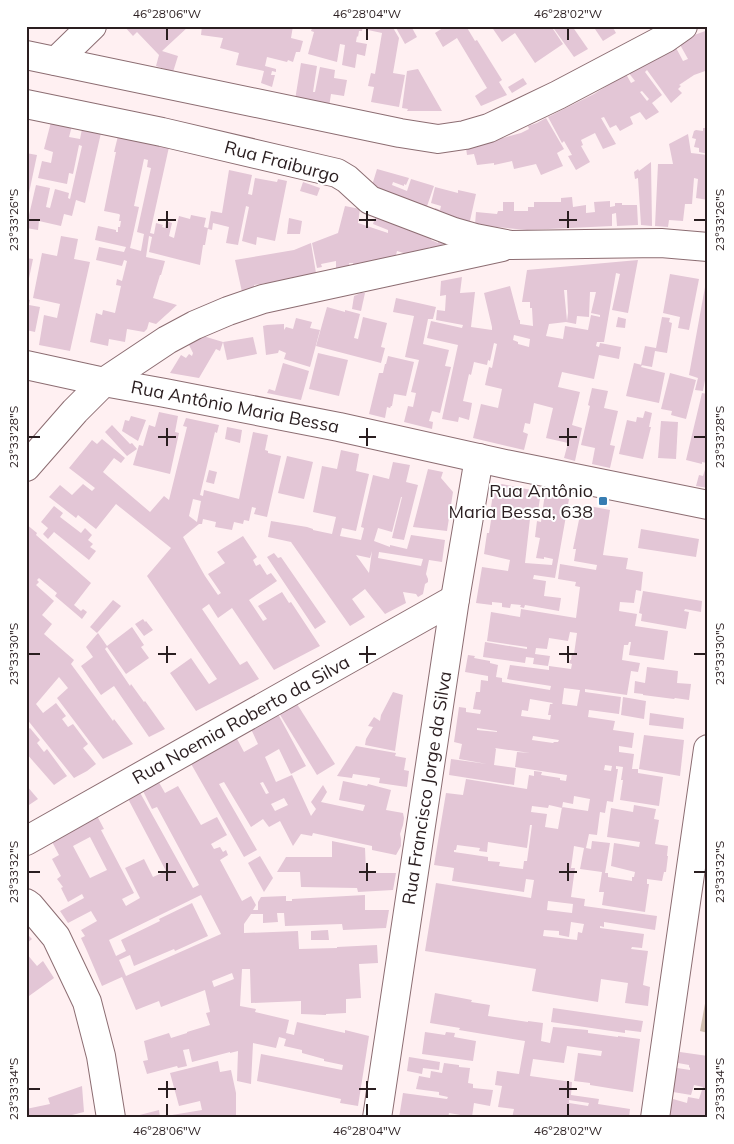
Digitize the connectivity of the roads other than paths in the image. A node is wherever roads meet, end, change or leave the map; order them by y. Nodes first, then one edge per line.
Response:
1 (92, 26) edge
2 (698, 26) edge
3 (675, 32) edge
4 (26, 55) edge
5 (56, 61) junction
6 (26, 104) edge
7 (511, 245) junction
8 (708, 247) edge
9 (26, 365) edge
10 (104, 382) junction
11 (478, 458) junction
12 (26, 467) edge
13 (708, 505) edge
14 (455, 599) junction
15 (708, 749) edge
16 (26, 840) edge
17 (26, 903) edge
18 (111, 1118) edge
19 (377, 1118) edge
20 (655, 1118) edge

1 - 5 street
2 - 3 street
3 - 5 street
4 - 5 street
6 - 7 street, Rua Fraiburgo
7 - 8 street, Rua Fraiburgo
7 - 10 street
9 - 10 street, Rua Antônio Maria Bessa
10 - 11 street, Rua Antônio Maria Bessa
10 - 12 street
11 - 13 street, Rua Antônio Maria Bessa
11 - 14 street, Rua Francisco Jorge da Silva
14 - 16 street, Rua Noemia Roberto da Silva
14 - 19 street, Rua Francisco Jorge da Silva
15 - 20 street
17 - 18 street

